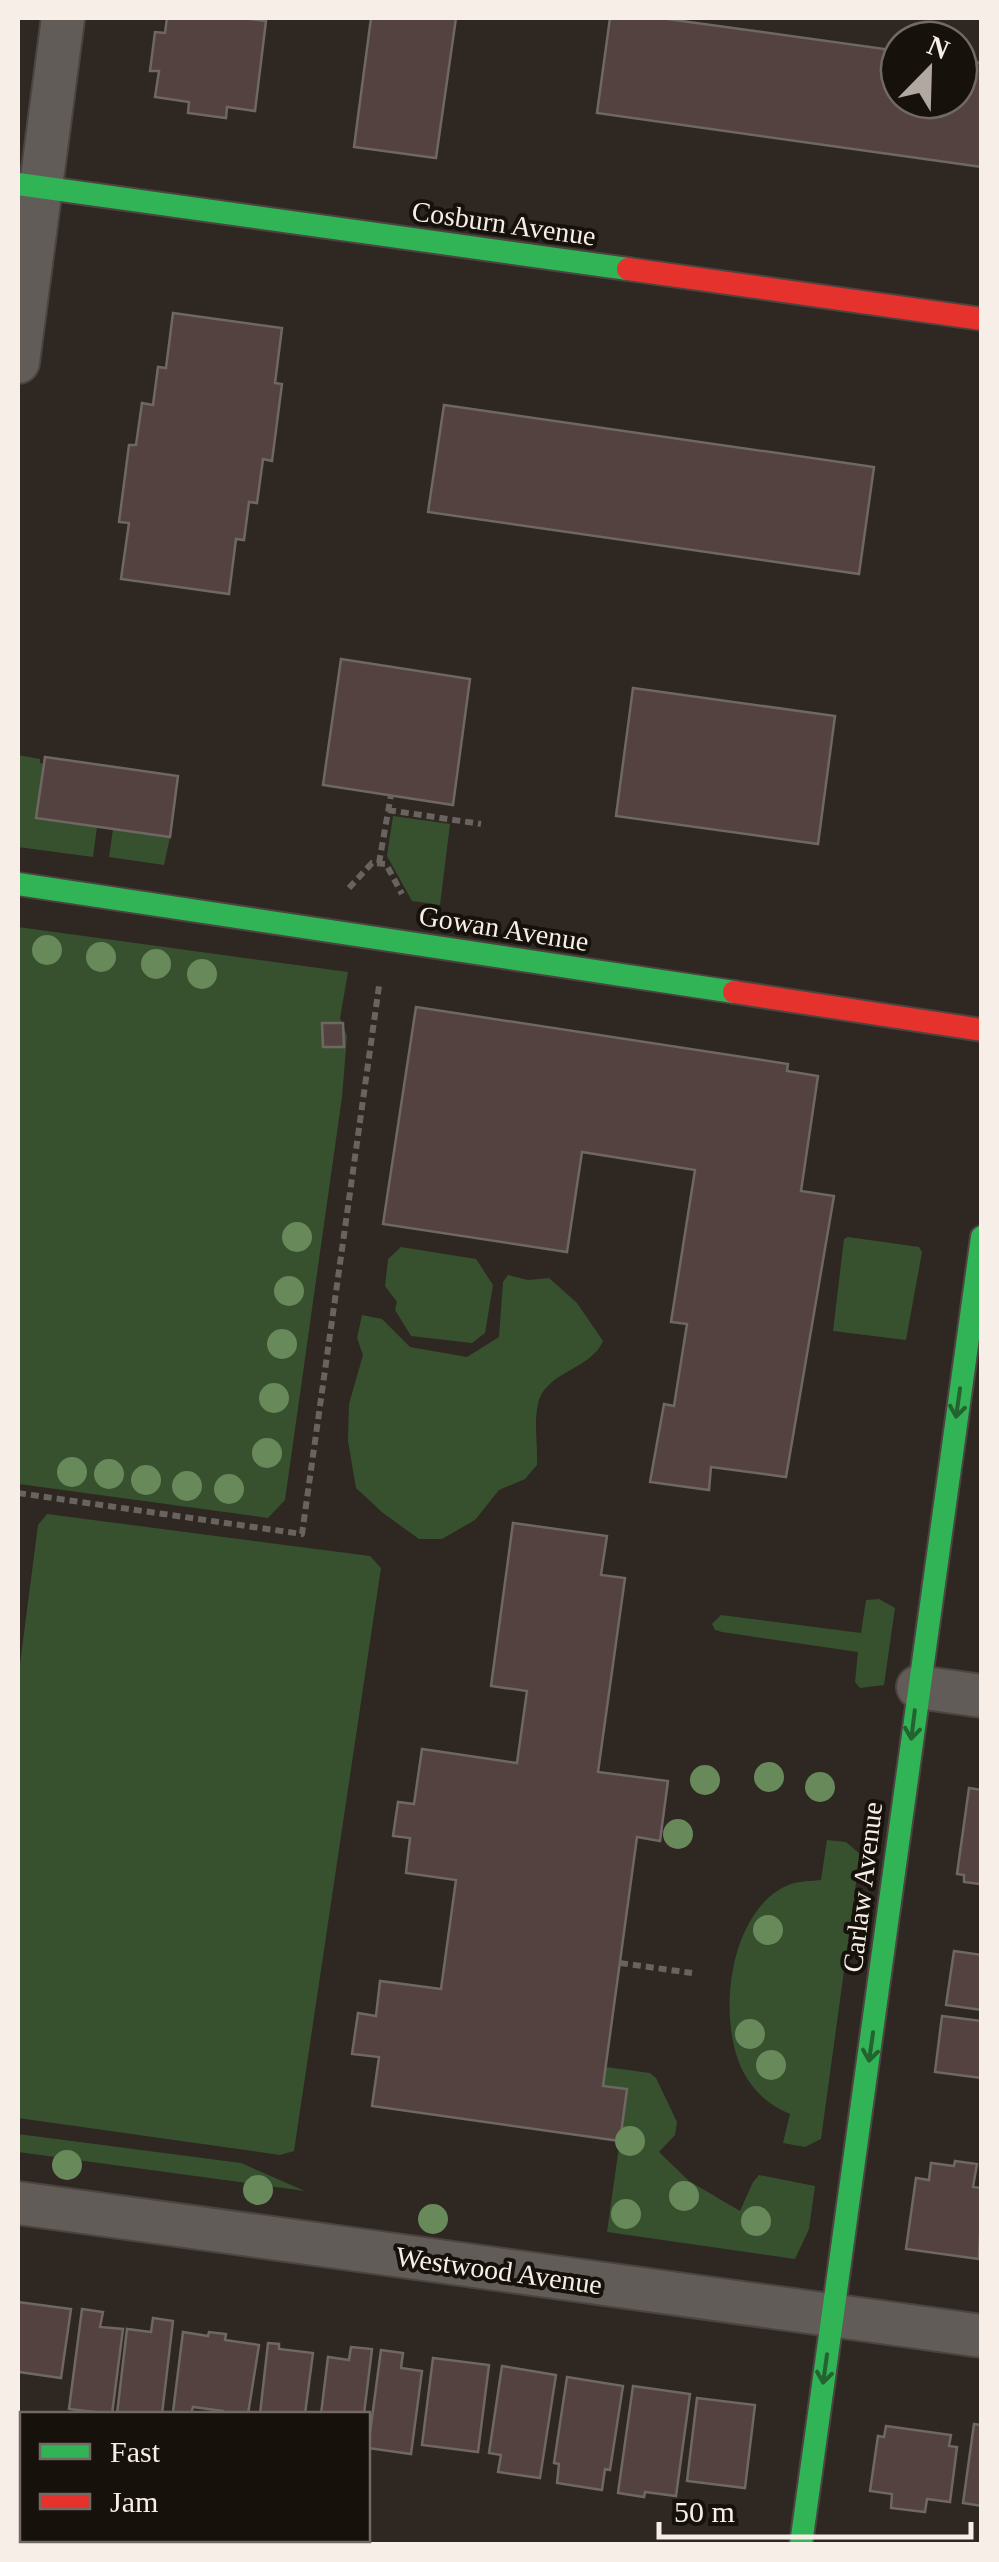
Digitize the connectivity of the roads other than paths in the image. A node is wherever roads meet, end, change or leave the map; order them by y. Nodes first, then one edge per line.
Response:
1 (63, 18) edge
2 (29, 186) edge
3 (982, 319) edge
4 (18, 362) edge
5 (18, 884) edge
6 (982, 1030) edge
7 (982, 1238) edge
8 (918, 1687) junction
9 (982, 1696) edge
10 (18, 2203) edge
11 (832, 2316) junction
12 (982, 2336) edge
13 (801, 2544) edge

1 - 2 street
2 - 3 street, Cosburn Avenue
2 - 4 street
5 - 6 street, Gowan Avenue
7 -> 8 street, Carlaw Avenue
8 - 9 street
8 -> 11 street, Carlaw Avenue
10 - 11 street, Westwood Avenue
11 - 12 street, Westwood Avenue
11 -> 13 street, Carlaw Avenue

